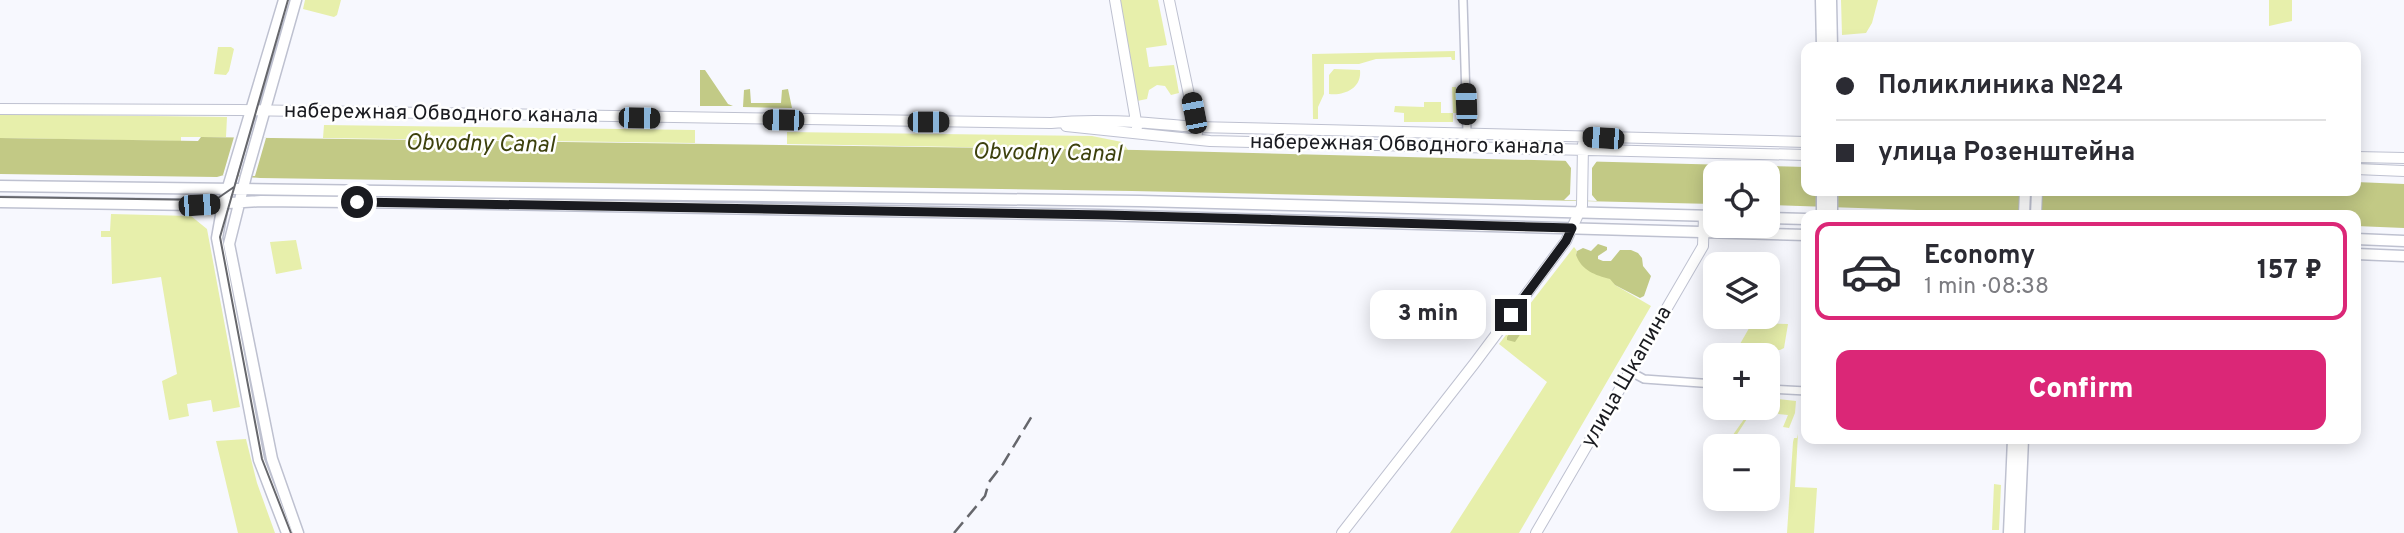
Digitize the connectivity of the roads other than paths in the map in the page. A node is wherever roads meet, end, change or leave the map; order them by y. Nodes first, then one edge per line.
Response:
1 (284, 0) edge
2 (296, 0) edge
3 (1115, 0) edge
4 (1169, 0) edge
5 (1463, 0) edge
6 (1821, 0) edge
7 (1831, 0) edge
8 (1822, 42) edge
9 (1832, 42) edge
10 (0, 109) edge
11 (252, 111) junction
12 (264, 111) junction
13 (1137, 122) junction
14 (1051, 124) junction
15 (1196, 127) junction
16 (1466, 132) junction
17 (1137, 134) junction
18 (1583, 136) junction
19 (1197, 140) junction
20 (1801, 142) edge
21 (1583, 149) junction
22 (1801, 155) edge
23 (2361, 157) edge
24 (2404, 158) edge
25 (2361, 169) edge
26 (2404, 171) edge
27 (0, 186) edge
28 (228, 189) junction
29 (242, 189) junction
30 (0, 202) edge
31 (238, 203) junction
32 (223, 204) junction
33 (1580, 213) junction
34 (1703, 216) edge
35 (1780, 218) edge
36 (1801, 219) edge
37 (1572, 228) junction
38 (1703, 231) edge
39 (1780, 234) edge
40 (1801, 235) edge
41 (1704, 238) edge
42 (2361, 239) edge
43 (2404, 241) edge
44 (2361, 254) edge
45 (2404, 256) edge
46 (1630, 372) junction
47 (1703, 383) edge
48 (1780, 390) edge
49 (1801, 391) edge
50 (2013, 444) edge
51 (2023, 444) edge
52 (287, 533) edge
53 (298, 533) edge
54 (1342, 533) edge
55 (1536, 533) edge
56 (2009, 533) edge
57 (2019, 533) edge

1 - 11 main road
2 - 12 main road
3 - 13 street
4 - 15 street
5 - 16 street
6 - 8 main road
7 - 9 main road
10 - 11 street, набережная Обводного канала
11 - 12 street, набережная Обводного канала
11 - 28 main road
12 - 14 street, набережная Обводного канала
12 - 29 main road
13 - 14 street, набережная Обводного канала
13 - 15 street, набережная Обводного канала
13 - 17 street
14 - 17 street, набережная Обводного канала
15 - 16 street, набережная Обводного канала
15 - 19 street
16 - 18 street, набережная Обводного канала
17 - 19 street, набережная Обводного канала
18 - 20 street, набережная Обводного канала
18 - 21 street
19 - 21 street, набережная Обводного канала
21 - 22 street, набережная Обводного канала
21 - 33 street
23 - 24 street
25 - 26 street
27 - 28 main road
28 - 29 main road
28 - 32 main road
29 - 31 main road
29 - 33 main road
30 - 32 main road
31 - 32 main road
31 - 37 main road
31 - 53 main road
32 - 52 main road
33 - 34 main road
33 - 37 street
35 - 36 main road
37 - 38 main road
37 - 54 street
39 - 40 main road
41 - 46 street, улица Шкапина
42 - 43 main road
44 - 45 main road
46 - 47 street
46 - 55 street, улица Шкапина
48 - 49 street
50 - 56 main road
51 - 57 main road

